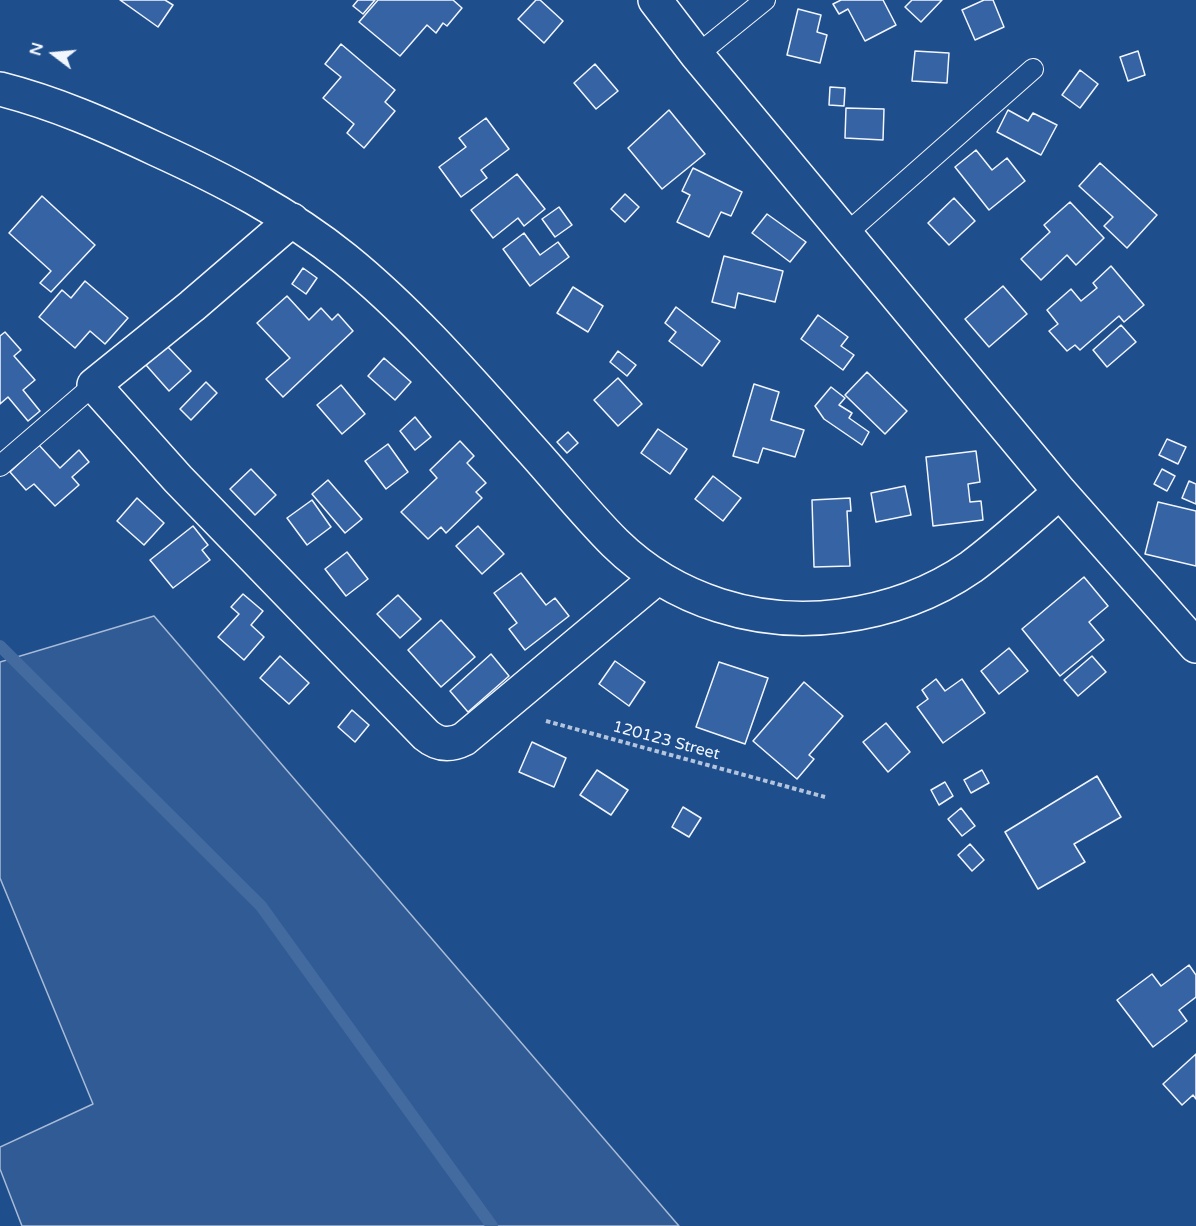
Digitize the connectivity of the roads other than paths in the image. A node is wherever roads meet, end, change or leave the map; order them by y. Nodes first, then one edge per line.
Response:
1 (655, 0) edge
2 (765, 0) edge
3 (697, 55) junction
4 (1033, 69) dead end
5 (0, 89) edge
6 (292, 220) junction
7 (847, 233) junction
8 (94, 385) junction
9 (0, 466) edge
10 (1060, 492) junction
11 (658, 577) junction
12 (1196, 646) edge

1 - 3 street
2 - 3 lane
3 - 7 street
4 - 7 lane
5 - 6 street
6 - 8 street
6 - 11 street
7 - 10 street
8 - 9 lane
8 - 11 street
10 - 11 street
10 - 12 street

